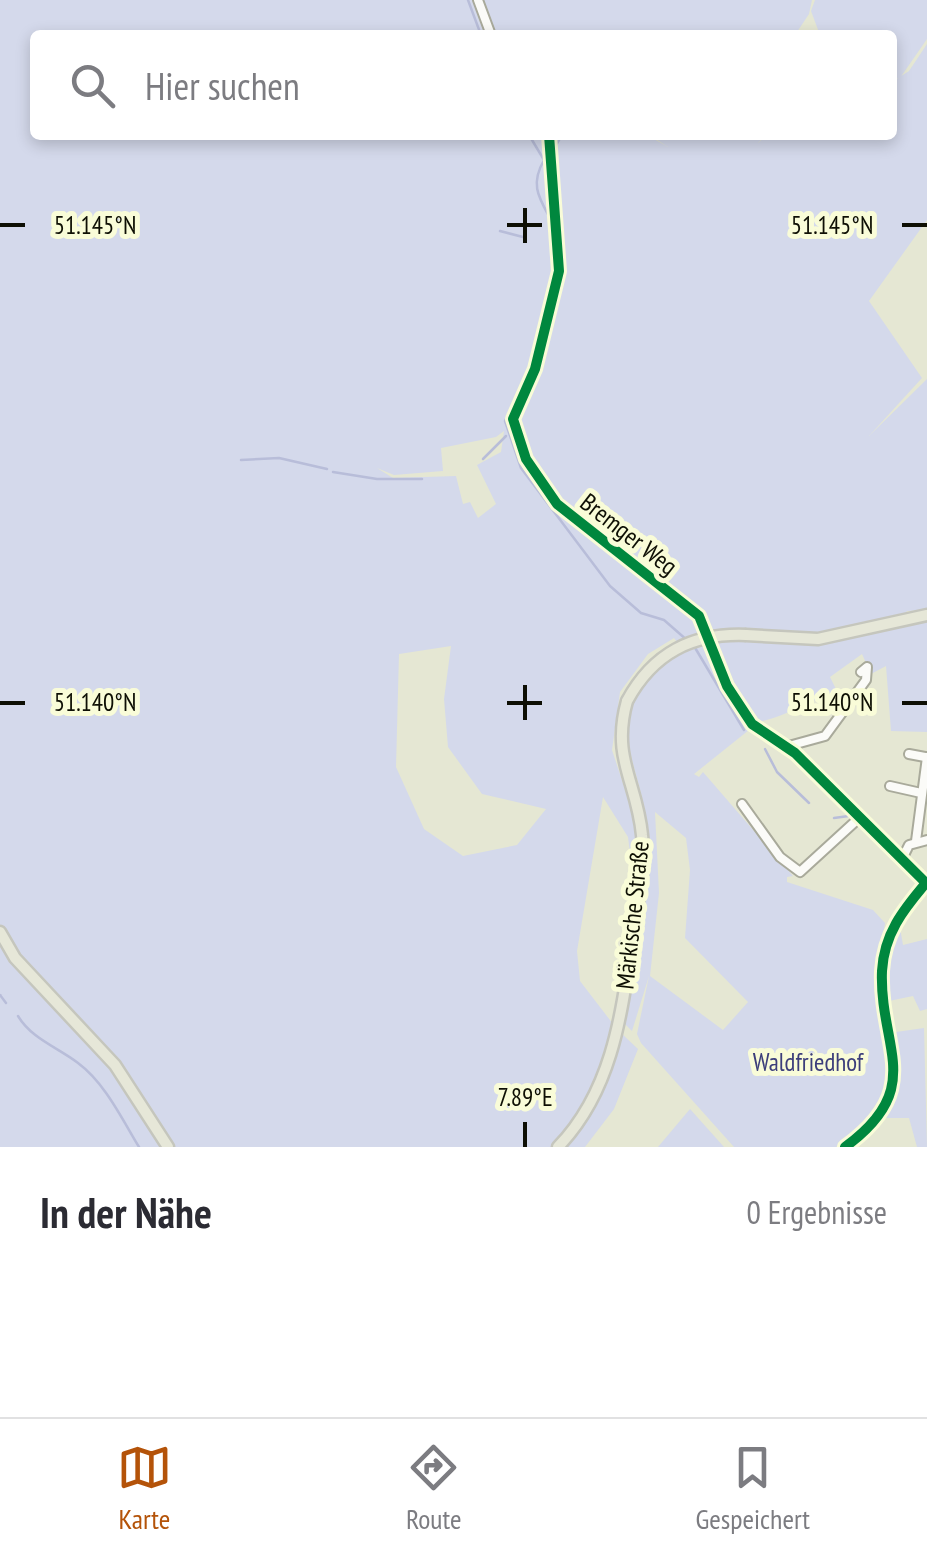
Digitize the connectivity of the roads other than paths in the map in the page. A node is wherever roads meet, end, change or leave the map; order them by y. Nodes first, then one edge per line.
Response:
1 (478, 0) edge
2 (489, 30) edge
3 (551, 140) edge
4 (927, 615) edge
5 (861, 672) dead end
6 (784, 747) junction
7 (910, 754) dead end
8 (926, 757) edge
9 (890, 786) dead end
10 (921, 793) junction
11 (742, 804) dead end
12 (856, 816) junction
13 (916, 840) junction
14 (927, 840) edge
15 (902, 859) junction
16 (926, 883) edge
17 (0, 932) edge
18 (168, 1147) edge
19 (558, 1147) edge
20 (845, 1147) edge

1 - 2 street
3 - 6 street, Bremger Weg
4 - 19 main road, Märkische Straße, bridge
5 - 6 street
6 - 12 street, Bremger Weg
7 - 8 street
8 - 10 street
9 - 10 street
10 - 13 street
11 - 12 street
12 - 15 street, Bremger Weg
13 - 14 street
13 - 15 street
15 - 16 street, Bremger Weg
16 - 20 street
17 - 18 main road

